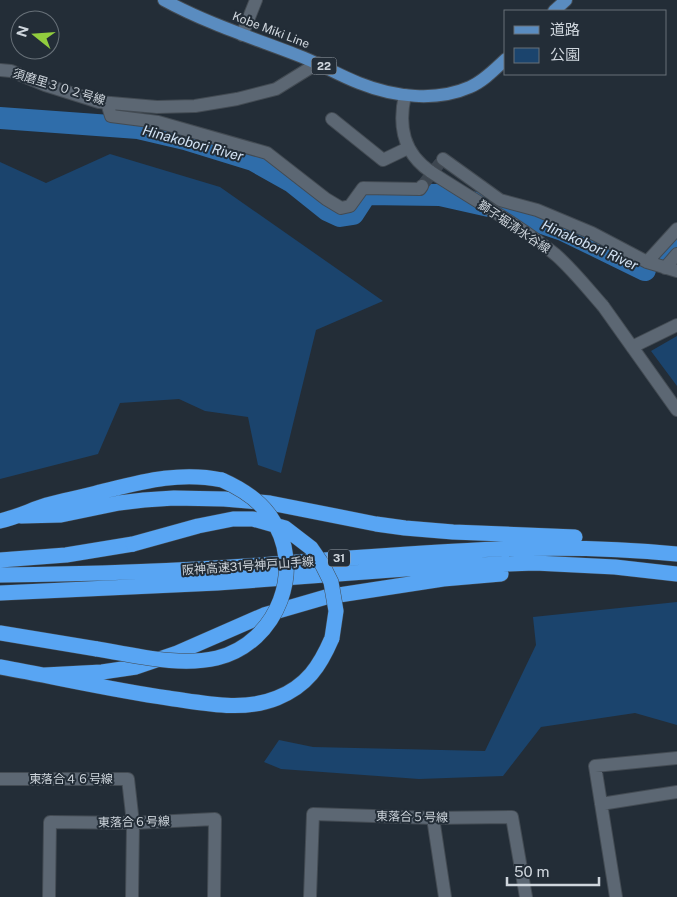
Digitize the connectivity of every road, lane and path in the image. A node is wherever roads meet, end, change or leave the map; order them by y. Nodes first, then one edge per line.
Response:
1 (164, 0) edge
2 (256, 0) edge
3 (566, 0) edge
4 (555, 10) edge
5 (242, 35) junction
6 (504, 61) edge
7 (318, 63) junction
8 (0, 70) edge
9 (405, 95) junction
10 (107, 103) junction
11 (332, 119) dead end
12 (408, 148) junction
13 (443, 159) dead end
14 (422, 186) dead end
15 (677, 229) edge
16 (677, 254) edge
17 (647, 262) junction
18 (671, 270) edge
19 (677, 325) edge
20 (632, 347) junction
21 (677, 410) edge
22 (21, 516) junction
23 (0, 521) edge
24 (677, 554) edge
25 (0, 560) edge
26 (615, 567) junction
27 (677, 574) edge
28 (0, 575) edge
29 (0, 593) edge
30 (0, 633) edge
31 (0, 667) edge
32 (45, 675) junction
33 (677, 758) edge
34 (0, 779) edge
35 (677, 792) edge
36 (600, 804) junction
37 (433, 818) junction
38 (133, 823) junction
39 (49, 897) edge
40 (132, 897) edge
41 (214, 897) edge
42 (310, 897) edge
43 (445, 897) edge
44 (526, 897) edge
45 (616, 897) edge

1 - 5 main road, Kobe Miki Line / 22
2 - 5 street
3 - 4 main road
5 - 7 main road, Kobe Miki Line / 22
6 - 9 main road, Kobe Miki Line / 22
7 - 9 main road, Kobe Miki Line / 22
7 - 10 street, 須磨里３０２号線
8 - 10 street, 須磨里３０２号線
9 - 12 street, 獅子堀清水谷線
10 - 14 street
11 - 12 street
12 - 20 street, 獅子堀清水谷線, bridge
13 - 17 street
15 - 17 street
16 - 18 street
17 - 18 street
19 - 20 street
20 - 21 street, 獅子堀清水谷線
22 - 23 highway
22 - 24 highway
22 - 30 highway, bridge
24 - 28 highway, 阪神高速31号神戸山手線 / 31
25 - 32 highway, 31, bridge
26 - 27 highway, 阪神高速31号神戸山手線 / 31
26 - 29 highway, 阪神高速31号神戸山手線 / 31
26 - 32 highway, 31
31 - 32 highway, 31
33 - 36 street
34 - 38 street, 東落合４６号線
35 - 36 street
36 - 45 street
37 - 42 street, 東落合５号線
37 - 43 street
37 - 44 street, 東落合５号線
38 - 39 street, 東落合６号線
38 - 40 street
38 - 41 street, 東落合６号線

